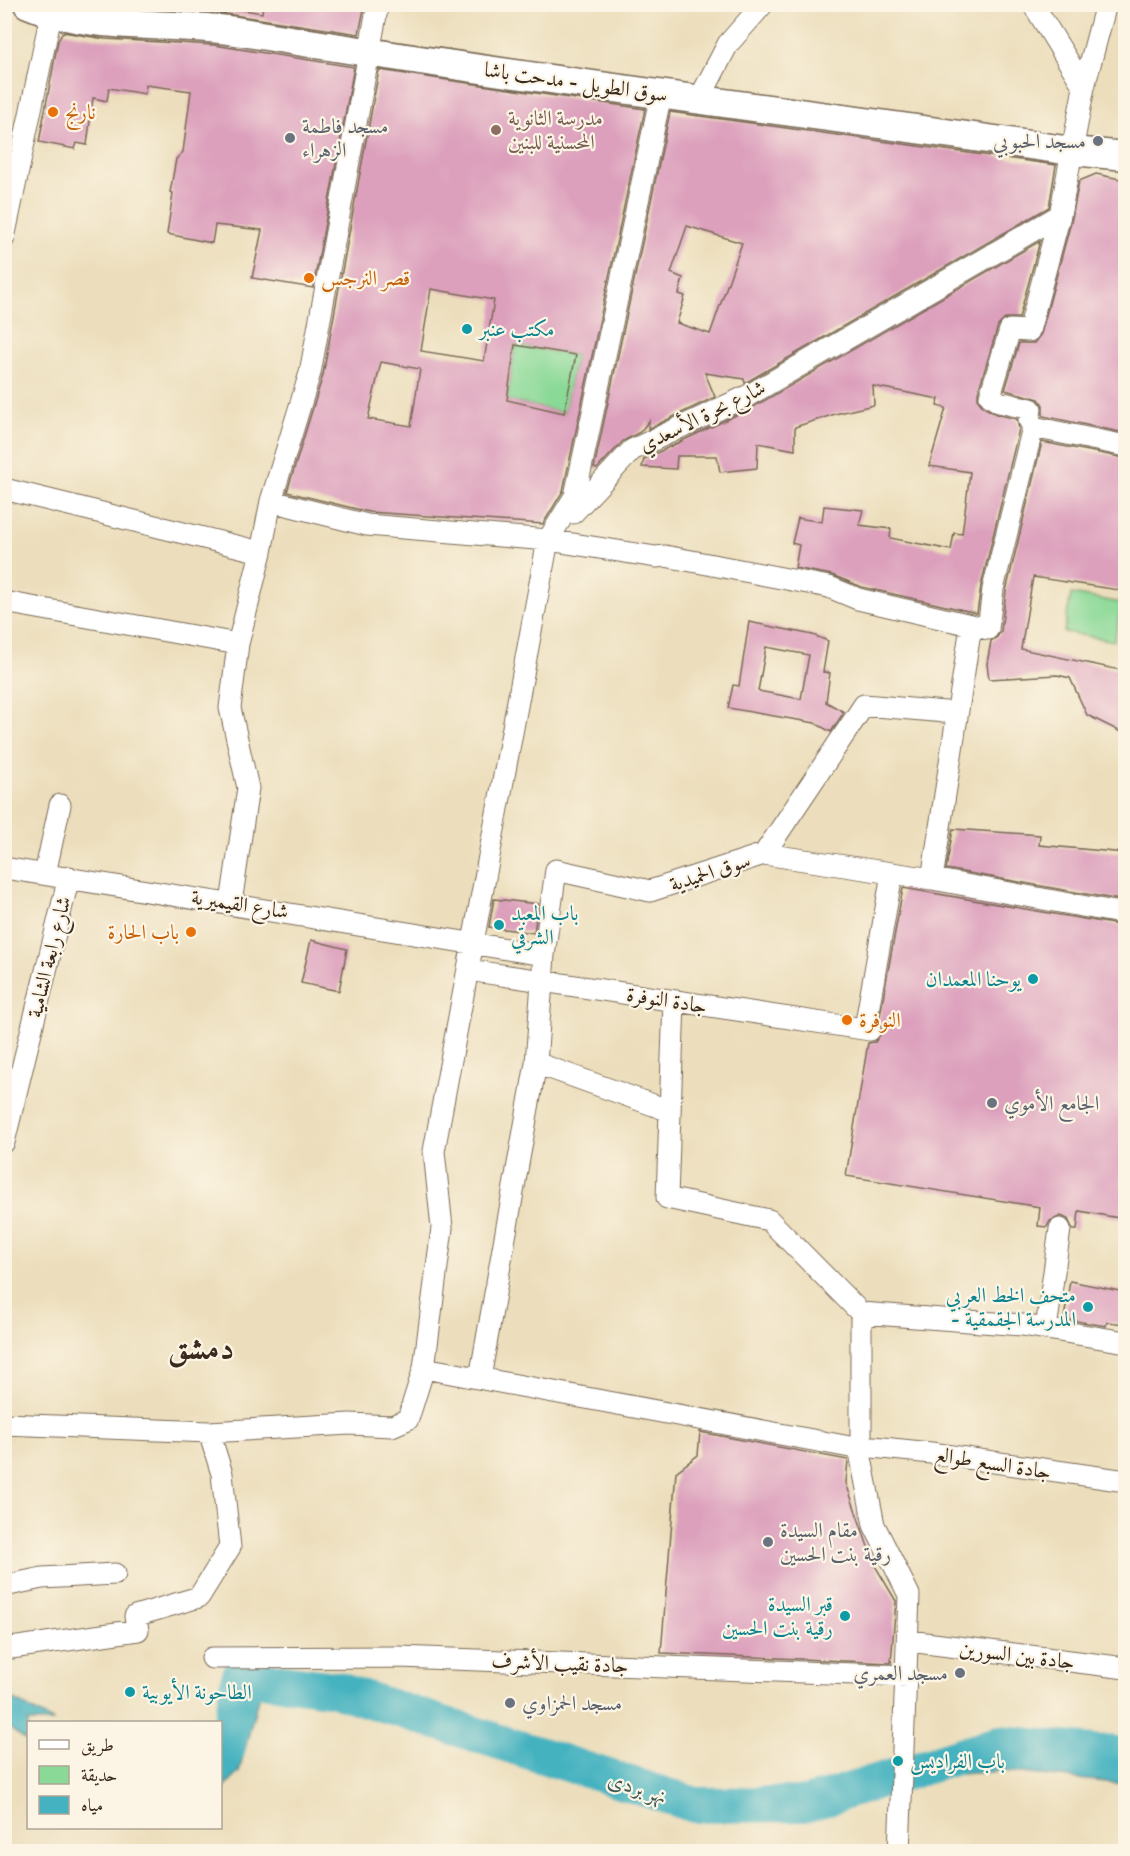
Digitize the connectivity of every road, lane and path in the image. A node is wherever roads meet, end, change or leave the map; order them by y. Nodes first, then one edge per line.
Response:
1 (378, 4) edge
2 (763, 4) edge
3 (1033, 4) edge
4 (1106, 4) edge
5 (39, 9) edge
6 (81, 13) edge
7 (369, 53) junction
8 (1084, 87) junction
9 (661, 94) junction
10 (700, 98) junction
11 (1072, 151) junction
12 (1125, 156) edge
13 (1060, 215) junction
14 (4, 238) edge
15 (1032, 427) junction
16 (1125, 447) edge
17 (4, 489) edge
18 (271, 501) junction
19 (548, 540) junction
20 (261, 552) junction
21 (4, 602) edge
22 (971, 626) junction
23 (238, 644) junction
24 (957, 713) junction
25 (60, 805) dead end
26 (764, 854) junction
27 (4, 868) edge
28 (45, 874) junction
29 (892, 874) junction
30 (69, 878) junction
31 (932, 879) junction
32 (231, 903) junction
33 (1125, 914) edge
34 (475, 942) junction
35 (544, 955) junction
36 (468, 970) junction
37 (541, 981) junction
38 (674, 1001) junction
39 (536, 1063) junction
40 (670, 1111) junction
41 (4, 1142) edge
42 (1060, 1229) dead end
43 (861, 1313) junction
44 (1046, 1329) junction
45 (1125, 1342) edge
46 (424, 1368) junction
47 (480, 1378) junction
48 (4, 1424) edge
49 (209, 1432) junction
50 (861, 1449) junction
51 (1125, 1481) edge
52 (115, 1574) dead end
53 (4, 1586) edge
54 (909, 1641) junction
55 (4, 1649) edge
56 (212, 1658) dead end
57 (1125, 1668) edge
58 (908, 1676) junction
59 (899, 1851) edge

1 - 7 street
2 - 10 street
3 - 8 street
4 - 8 street
5 - 6 street, سوق الطويل - مدحت باشا
5 - 14 street
6 - 7 street, سوق الطويل - مدحت باشا
7 - 9 street, سوق الطويل - مدحت باشا
7 - 18 street
8 - 11 street
9 - 10 street, سوق الطويل - مدحت باشا
9 - 19 street
10 - 11 street, سوق الطويل - مدحت باشا
11 - 12 street, سوق الطويل - مدحت باشا
11 - 13 street
13 - 15 street
13 - 19 street, شارع بحرة الأسعدي
15 - 16 street
15 - 22 street
17 - 20 street
18 - 19 street
18 - 20 street
19 - 22 street
19 - 34 street
20 - 23 street
21 - 23 street
22 - 24 street
23 - 32 street
24 - 26 street
24 - 31 street
25 - 28 street
26 - 29 street, سوق الحميدية
26 - 35 street, سوق الحميدية
27 - 28 street, شارع القيميرية
28 - 30 street, شارع القيميرية
29 - 31 street, سوق الحميدية
29 - 38 street, جادة النوفرة
30 - 32 street, شارع القيميرية
30 - 41 street, شارع رابعة الشامية
31 - 33 street, سوق الحميدية
32 - 34 street, شارع القيميرية
34 - 35 street
34 - 36 street
35 - 37 street
36 - 37 street, جادة النوفرة
36 - 46 street
37 - 38 street, جادة النوفرة
37 - 39 street
38 - 40 street
39 - 40 street
39 - 47 street
40 - 43 street
42 - 44 street
43 - 44 street
43 - 50 street
44 - 45 street
46 - 47 street, جادة السبع طوالع
46 - 49 street
47 - 50 street, جادة السبع طوالع
48 - 49 street
49 - 55 street
50 - 51 street, جادة السبع طوالع
50 - 54 street
52 - 53 street
54 - 57 street, جادة بين السورين
54 - 58 street
56 - 58 street, جادة نقيب الأشرف
58 - 59 street

